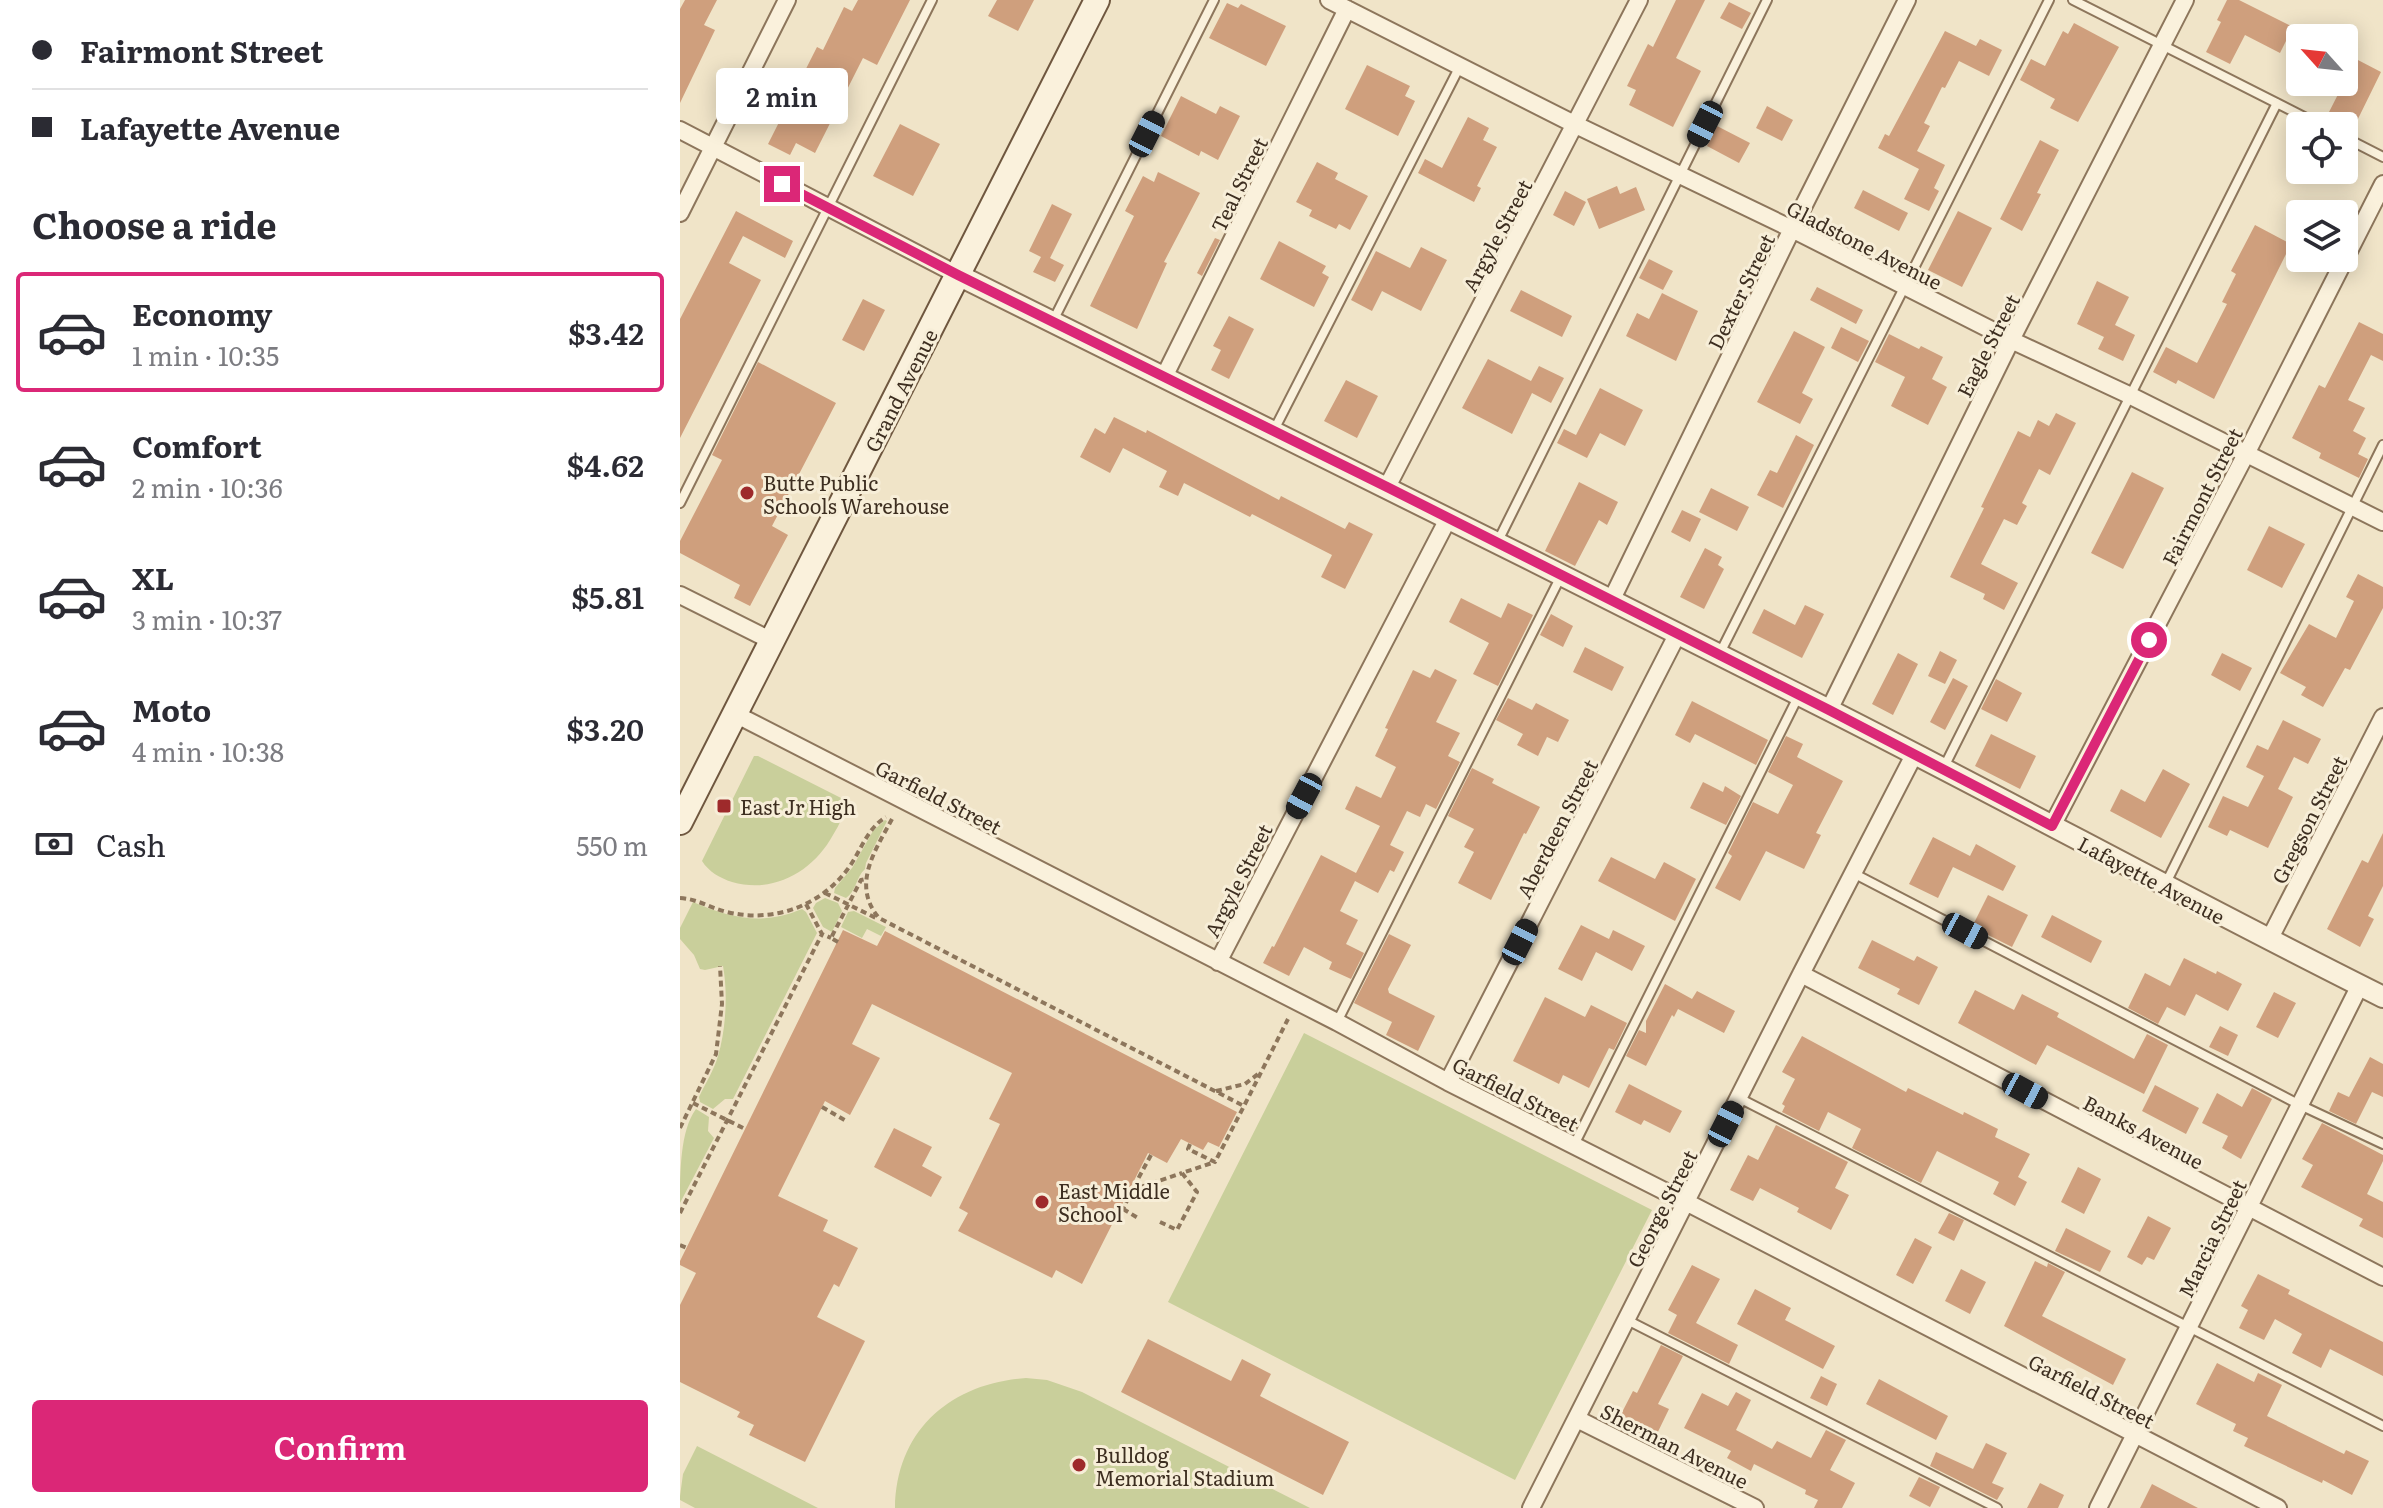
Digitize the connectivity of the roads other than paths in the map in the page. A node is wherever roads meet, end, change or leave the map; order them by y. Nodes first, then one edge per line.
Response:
1 (787, 0) edge
2 (932, 0) edge
3 (1097, 0) edge
4 (1214, 0) edge
5 (1329, 0) edge
6 (1639, 0) edge
7 (1767, 0) edge
8 (1907, 0) edge
9 (2049, 0) edge
10 (2073, 0) edge
11 (2185, 0) edge
12 (1347, 9) junction
13 (2162, 45) junction
14 (1459, 68) junction
15 (2277, 103) junction
16 (2295, 112) edge
17 (1576, 125) junction
18 (680, 130) edge
19 (2358, 144) edge
20 (713, 147) junction
21 (2383, 157) edge
22 (1680, 174) junction
23 (2383, 184) edge
24 (828, 208) junction
25 (680, 213) edge
26 (1792, 229) junction
27 (958, 275) junction
28 (1903, 286) junction
29 (1053, 322) junction
30 (2011, 340) junction
31 (1164, 377) junction
32 (2129, 395) junction
33 (1274, 431) junction
34 (2383, 445) edge
35 (2246, 454) junction
36 (1387, 487) junction
37 (680, 503) edge
38 (2353, 506) junction
39 (1448, 519) junction
40 (2383, 522) edge
41 (1496, 544) junction
42 (1561, 576) junction
43 (680, 595) edge
44 (1611, 601) junction
45 (1677, 635) junction
46 (772, 641) junction
47 (1719, 656) junction
48 (1799, 695) junction
49 (1829, 710) junction
50 (735, 714) junction
51 (2383, 717) edge
52 (1914, 755) junction
53 (1943, 770) junction
54 (680, 822) edge
55 (2052, 826) junction
56 (1853, 873) junction
57 (2165, 885) junction
58 (2269, 940) junction
59 (1218, 962) junction
60 (1801, 974) junction
61 (2360, 985) junction
62 (2383, 996) edge
63 (1337, 1022) junction
64 (1448, 1082) junction
65 (1739, 1098) junction
66 (2300, 1105) junction
67 (2383, 1144) edge
68 (1574, 1146) junction
69 (1686, 1202) junction
70 (2248, 1208) junction
71 (2383, 1277) edge
72 (1627, 1320) junction
73 (2189, 1327) junction
74 (1577, 1419) junction
75 (2383, 1426) edge
76 (2135, 1436) junction
77 (1531, 1508) edge
78 (1755, 1508) edge
79 (1997, 1508) edge
80 (2098, 1508) edge
81 (2278, 1508) edge

1 - 20 street
2 - 24 lane
3 - 27 main road, Grand Avenue
4 - 29 lane
5 - 12 street, Gladstone Avenue
6 - 17 street, Argyle Street
7 - 22 lane
8 - 26 street, Dexter Street
9 - 28 lane
10 - 13 lane
11 - 13 street, Eagle Street
12 - 14 street, Gladstone Avenue
12 - 31 street, Teal Street
13 - 15 lane
13 - 30 street, Eagle Street
14 - 17 street, Gladstone Avenue
14 - 33 lane
15 - 16 lane
15 - 32 lane
17 - 22 street, Gladstone Avenue
17 - 36 street, Argyle Street
18 - 20 street, Lafayette Avenue
19 - 21 lane
20 - 24 street, Lafayette Avenue
20 - 25 street
22 - 26 street, Gladstone Avenue
22 - 41 lane
23 - 35 street, Fairmont Street
24 - 27 street, Lafayette Avenue
24 - 37 lane
26 - 28 street, Gladstone Avenue
26 - 44 street, Dexter Street
27 - 29 street, Lafayette Avenue
27 - 46 main road, Grand Avenue
28 - 30 street, Gladstone Avenue
28 - 47 lane
29 - 31 street, Lafayette Avenue
30 - 32 street, Gladstone Avenue
30 - 49 street, Eagle Street
31 - 33 street, Lafayette Avenue
32 - 35 street, Gladstone Avenue
32 - 53 lane
33 - 36 street, Lafayette Avenue
34 - 38 lane
35 - 38 street, Gladstone Avenue
35 - 55 street, Fairmont Street
36 - 39 street, Lafayette Avenue
38 - 40 street, Gladstone Avenue
38 - 57 lane
39 - 41 street, Lafayette Avenue
39 - 59 street, Argyle Street
41 - 42 street, Lafayette Avenue
42 - 44 street, Lafayette Avenue
42 - 63 lane
43 - 46 street
44 - 45 street, Lafayette Avenue
45 - 47 street, Lafayette Avenue
45 - 64 street, Aberdeen Street
46 - 50 main road, Grand Avenue
47 - 48 street, Lafayette Avenue
48 - 49 street, Lafayette Avenue
48 - 68 lane
49 - 52 street, Lafayette Avenue
50 - 54 main road, Grand Avenue
50 - 59 street, Garfield Street
51 - 58 street, Gregson Street
52 - 53 street, Lafayette Avenue
52 - 56 street, George Street
53 - 55 street, Lafayette Avenue
55 - 57 street, Lafayette Avenue
56 - 60 street, George Street
56 - 66 lane
57 - 58 street, Lafayette Avenue
58 - 61 street, Lafayette Avenue
59 - 63 street, Garfield Street
60 - 65 street, George Street
60 - 70 street, Banks Avenue
61 - 62 street, Lafayette Avenue
61 - 66 street, Marcia Street
63 - 64 street, Garfield Street
64 - 68 street, Garfield Street
65 - 69 street, George Street
65 - 73 lane
66 - 67 lane
66 - 70 street, Marcia Street
68 - 69 street, Garfield Street
69 - 72 street, George Street
69 - 76 street, Garfield Street
70 - 71 street, Banks Avenue
70 - 73 street, Marcia Street
72 - 74 street, George Street
72 - 79 lane
73 - 75 lane
73 - 76 street, Marcia Street
74 - 77 street, George Street
74 - 78 street, Sherman Avenue
76 - 80 street, Marcia Street
76 - 81 street, Garfield Street

